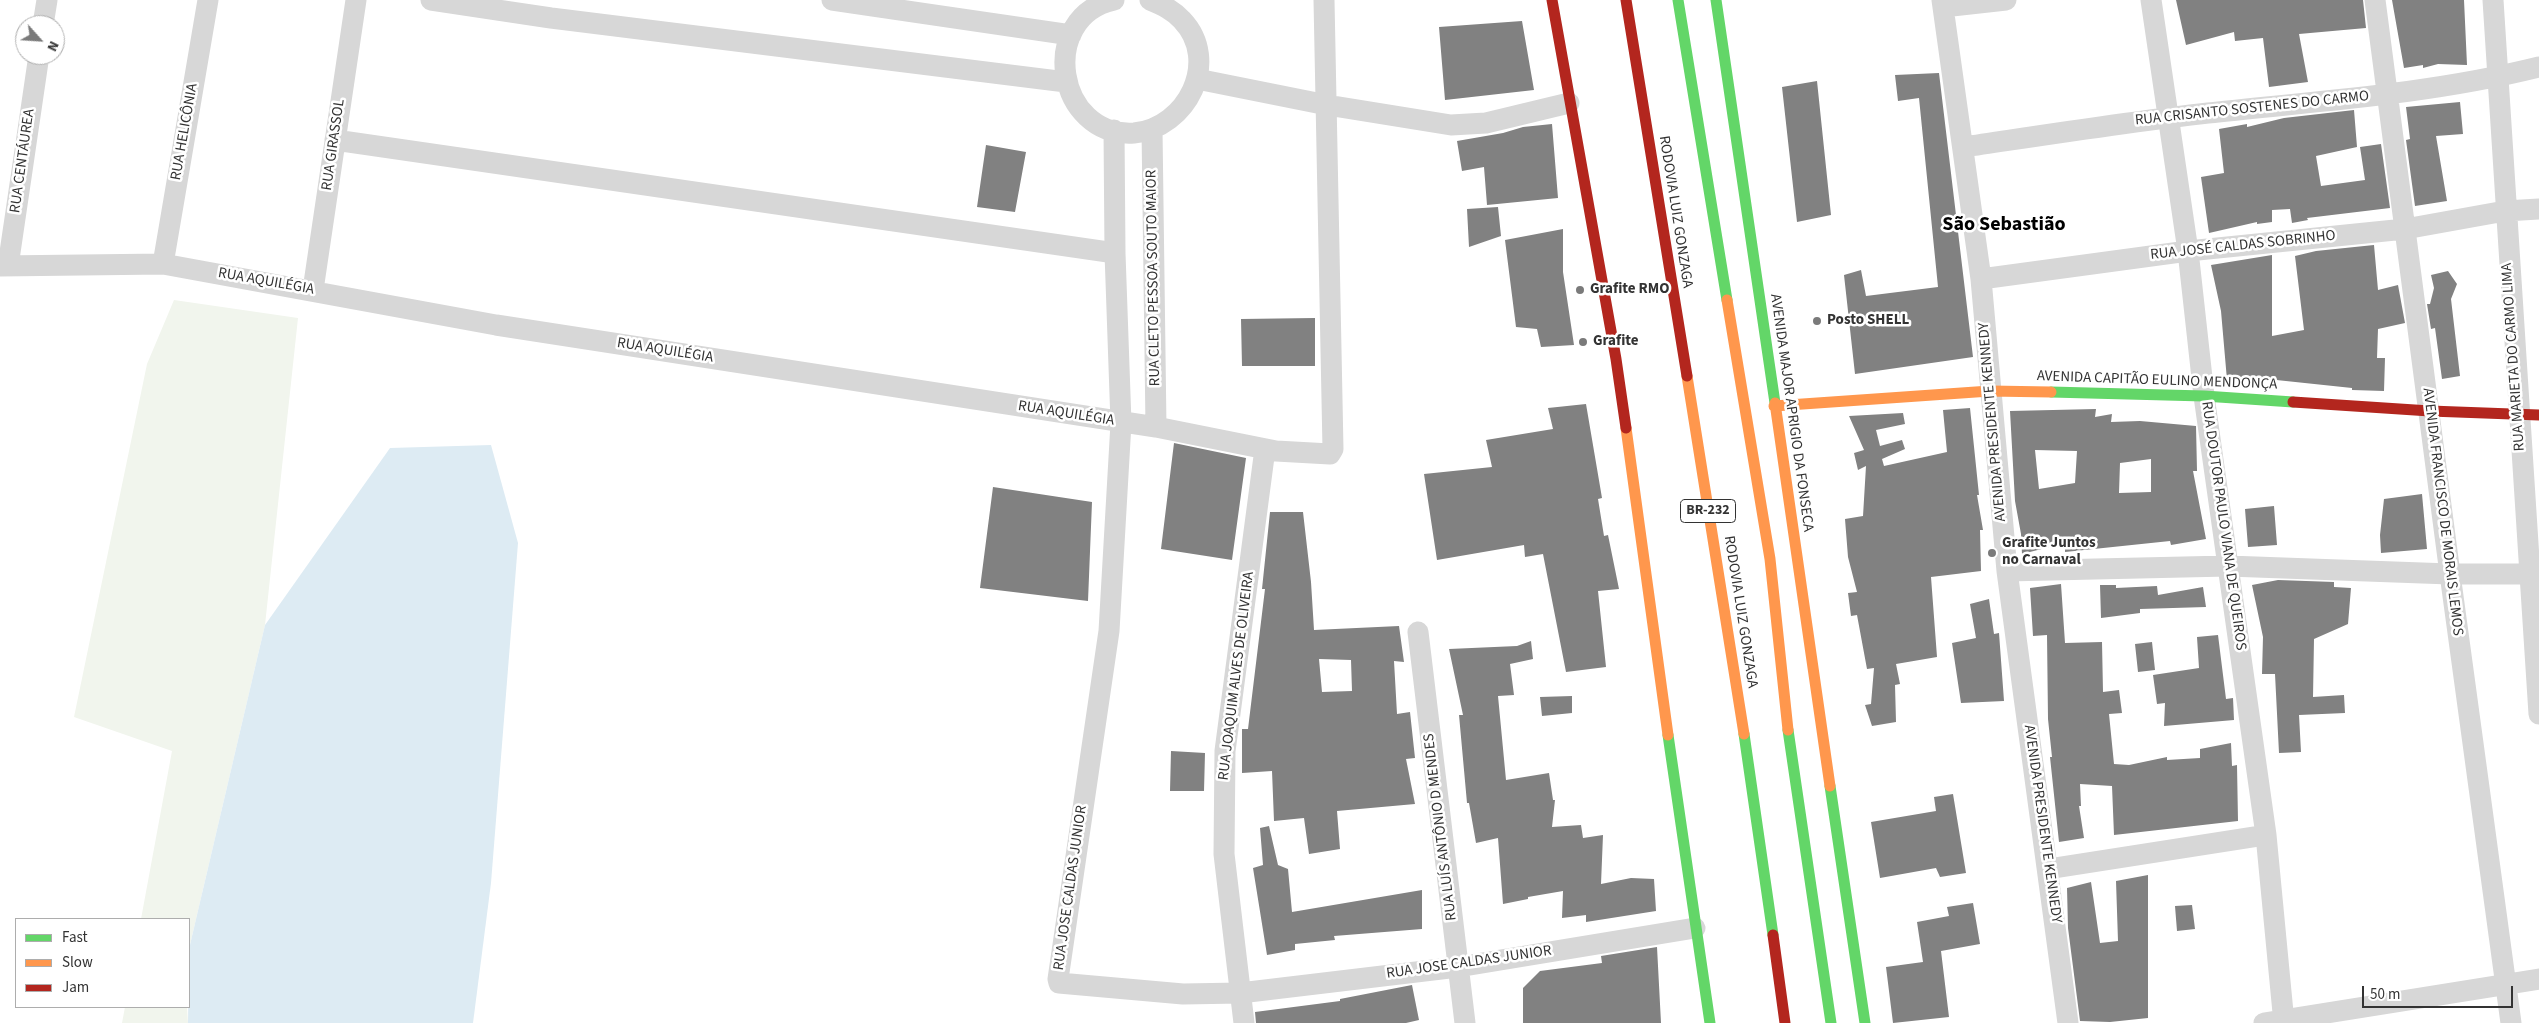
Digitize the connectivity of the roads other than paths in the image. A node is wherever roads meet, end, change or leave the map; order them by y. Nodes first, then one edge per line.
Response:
1 (47, 0) edge
2 (208, 0) edge
3 (356, 0) edge
4 (431, 0) edge
5 (832, 0) edge
6 (1110, 0) edge
7 (1150, 0) edge
8 (1324, 0) edge
9 (1552, 0) edge
10 (1626, 0) edge
11 (1678, 0) edge
12 (1716, 0) edge
13 (2006, 0) edge
14 (2151, 0) edge
15 (2376, 0) edge
16 (2493, 0) edge
17 (1942, 4) edge
18 (45, 15) edge
19 (1071, 35) junction
20 (37, 65) edge
21 (2539, 67) edge
22 (2499, 77) junction
23 (1197, 79) junction
24 (1066, 82) junction
25 (2388, 94) junction
26 (1569, 102) junction
27 (1327, 105) junction
28 (2167, 118) junction
29 (1152, 129) junction
30 (1114, 130) junction
31 (335, 140) junction
32 (1964, 147) junction
33 (2539, 209) edge
34 (2505, 211) junction
35 (2405, 229) junction
36 (2188, 251) junction
37 (1115, 253) junction
38 (163, 264) junction
39 (4, 266) edge
40 (1980, 279) junction
41 (313, 290) junction
42 (1990, 390) junction
43 (2204, 396) junction
44 (1774, 406) junction
45 (2430, 411) junction
46 (2518, 415) junction
47 (2539, 415) edge
48 (1121, 423) junction
49 (1156, 427) junction
50 (1265, 449) junction
51 (2228, 566) junction
52 (2007, 571) junction
53 (2450, 574) junction
54 (2534, 574) edge
55 (1418, 632) dead end
56 (2539, 714) edge
57 (2266, 835) junction
58 (2048, 869) junction
59 (1695, 928) junction
60 (1458, 967) junction
61 (2539, 979) edge
62 (2506, 984) junction
63 (1240, 993) junction
64 (2277, 1022) edge
65 (1244, 1023) edge
66 (1465, 1023) edge
67 (1710, 1023) edge
68 (1785, 1023) edge
69 (1831, 1023) edge
70 (1865, 1023) edge
71 (2068, 1023) edge
72 (2511, 1023) edge

1 - 18 street
2 - 38 street, RUA HELICÔNIA
3 - 31 street, RUA GIRASSOL
4 - 24 street
5 - 19 street
6 - 19 street
7 - 23 street
8 - 27 street
9 - 26 main road
10 - 68 main road, RODOVIA LUIZ GONZAGA / BR-232
11 - 69 main road, RODOVIA LUIZ GONZAGA
12 - 44 main road, AVENIDA MAJOR APRIGIO DA FONSECA
13 - 17 street
14 - 28 street, RUA DOUTOR PAULO VIANA DE QUEIROS
15 - 25 street, AVENIDA FRANCISCO DE MORAIS LEMOS
16 - 22 street, RUA MARIETA DO CARMO LIMA
17 - 32 street, AVENIDA PRESIDENTE KENNEDY
19 - 24 street
20 - 39 street, RUA CENTÁUREA
21 - 22 street, RUA CRISANTO SOSTENES DO CARMO
22 - 25 street, RUA CRISANTO SOSTENES DO CARMO
22 - 34 street, RUA MARIETA DO CARMO LIMA
23 - 27 street
23 - 29 street
24 - 30 street
25 - 28 street, RUA CRISANTO SOSTENES DO CARMO
25 - 35 street, AVENIDA FRANCISCO DE MORAIS LEMOS
26 - 27 street
26 - 59 main road
27 - 50 street, RUA AQUILÉGIA
28 - 32 street, RUA CRISANTO SOSTENES DO CARMO
28 - 36 street, RUA DOUTOR PAULO VIANA DE QUEIROS
29 - 30 street
29 - 49 street, RUA CLETO PESSOA SOUTO MAIOR
30 - 37 street
31 - 37 street
31 - 41 street, RUA GIRASSOL
32 - 40 street, AVENIDA PRESIDENTE KENNEDY
33 - 34 street, RUA JOSÉ CALDAS SOBRINHO
34 - 35 street, RUA JOSÉ CALDAS SOBRINHO
34 - 46 street, RUA MARIETA DO CARMO LIMA
35 - 36 street, RUA JOSÉ CALDAS SOBRINHO
35 - 45 street, AVENIDA FRANCISCO DE MORAIS LEMOS
36 - 40 street, RUA JOSÉ CALDAS SOBRINHO
36 - 43 street, RUA DOUTOR PAULO VIANA DE QUEIROS
37 - 48 street
38 - 39 street, RUA AQUILÉGIA
38 - 41 street, RUA AQUILÉGIA
40 - 42 street, AVENIDA PRESIDENTE KENNEDY
41 - 48 street, RUA AQUILÉGIA
42 - 43 main road, AVENIDA CAPITÃO EULINO MENDONÇA
42 - 44 main road, AVENIDA CAPITÃO EULINO MENDONÇA
42 - 52 street, AVENIDA PRESIDENTE KENNEDY
43 - 45 main road, AVENIDA CAPITÃO EULINO MENDONÇA
43 - 51 street, RUA DOUTOR PAULO VIANA DE QUEIROS
44 - 70 main road, AVENIDA MAJOR APRIGIO DA FONSECA
45 - 46 main road, AVENIDA CAPITÃO EULINO MENDONÇA
45 - 53 street, AVENIDA FRANCISCO DE MORAIS LEMOS
46 - 47 main road, AVENIDA CAPITÃO EULINO MENDONÇA
46 - 54 street, RUA MARIETA DO CARMO LIMA
48 - 49 street, RUA AQUILÉGIA
48 - 63 street, RUA JOSE CALDAS JUNIOR
49 - 50 street, RUA AQUILÉGIA
50 - 63 street, RUA JOAQUIM ALVES DE OLIVEIRA
51 - 52 street
51 - 53 street
51 - 57 street, RUA DOUTOR PAULO VIANA DE QUEIROS
52 - 58 street, AVENIDA PRESIDENTE KENNEDY
53 - 54 street
53 - 62 street, AVENIDA FRANCISCO DE MORAIS LEMOS
54 - 56 street, RUA MARIETA DO CARMO LIMA
55 - 60 street, RUA LUÍS ANTÔNIO D MENDES
57 - 58 street
57 - 64 street, RUA DOUTOR PAULO VIANA DE QUEIROS
58 - 71 street, AVENIDA PRESIDENTE KENNEDY
59 - 60 street, RUA JOSE CALDAS JUNIOR
59 - 67 main road
60 - 63 street, RUA JOSE CALDAS JUNIOR
60 - 66 street, RUA LUÍS ANTÔNIO D MENDES
61 - 62 street
62 - 64 street
62 - 72 street, AVENIDA FRANCISCO DE MORAIS LEMOS
63 - 65 street, RUA JOAQUIM ALVES DE OLIVEIRA

